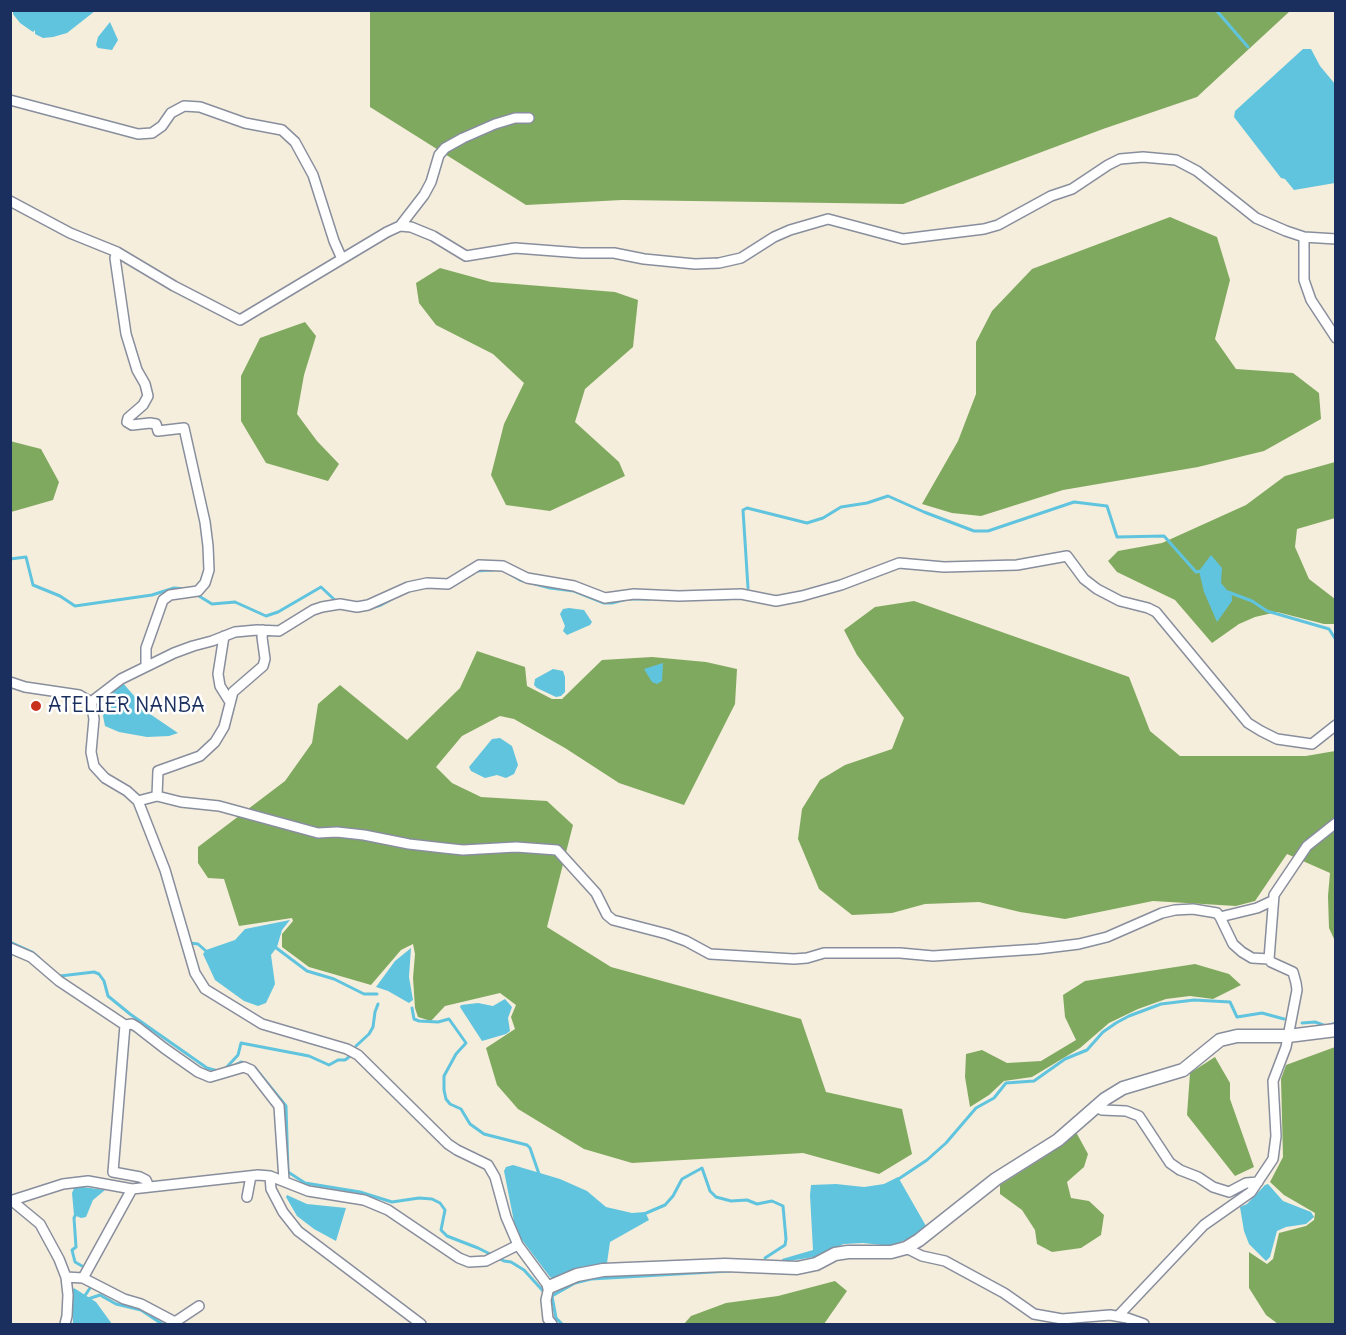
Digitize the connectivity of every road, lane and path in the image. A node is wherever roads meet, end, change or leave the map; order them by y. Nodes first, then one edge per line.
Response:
1 (10, 100) edge
2 (529, 118) dead end
3 (10, 201) edge
4 (400, 226) junction
5 (1304, 237) junction
6 (1335, 239) edge
7 (117, 252) junction
8 (342, 259) junction
9 (1335, 338) edge
10 (263, 630) junction
11 (224, 636) junction
12 (146, 666) junction
13 (10, 682) edge
14 (91, 702) junction
15 (230, 702) junction
16 (1335, 725) edge
17 (158, 796) junction
18 (138, 801) junction
19 (1335, 823) edge
20 (1272, 902) junction
21 (1220, 917) junction
22 (10, 948) edge
23 (1269, 959) junction
24 (125, 1025) junction
25 (1335, 1030) edge
26 (1288, 1036) junction
27 (1095, 1106) junction
28 (251, 1176) junction
29 (270, 1176) junction
30 (284, 1180) junction
31 (1258, 1182) junction
32 (149, 1187) junction
33 (132, 1189) junction
34 (247, 1197) dead end
35 (11, 1201) edge
36 (518, 1245) junction
37 (906, 1248) junction
38 (66, 1277) junction
39 (83, 1278) junction
40 (547, 1292) junction
41 (199, 1306) dead end
42 (1118, 1316) junction
43 (65, 1324) edge
44 (421, 1324) edge
45 (552, 1324) edge
46 (1144, 1324) edge

1 - 8 street
2 - 4 street
3 - 7 street
4 - 5 street
4 - 8 street
5 - 6 street
5 - 9 street
7 - 8 street
7 - 12 street
10 - 11 street
10 - 15 street
10 - 16 street
11 - 12 street
11 - 15 street
12 - 14 street
13 - 14 street
14 - 18 street
15 - 17 street
17 - 18 street
17 - 21 street
18 - 36 street
19 - 20 street
20 - 21 street
20 - 23 street
21 - 23 street
22 - 24 street
23 - 26 street
24 - 30 street
24 - 32 street
25 - 26 street
26 - 27 street
26 - 31 street
27 - 31 street
27 - 37 street
28 - 29 street
28 - 32 street
28 - 34 street
29 - 30 street
29 - 44 street
30 - 36 street
31 - 42 street
32 - 33 street
33 - 35 street
33 - 39 street
35 - 38 street
36 - 40 street
37 - 40 street
37 - 42 street
38 - 39 street
38 - 43 street
39 - 41 street
40 - 45 street
42 - 46 street

